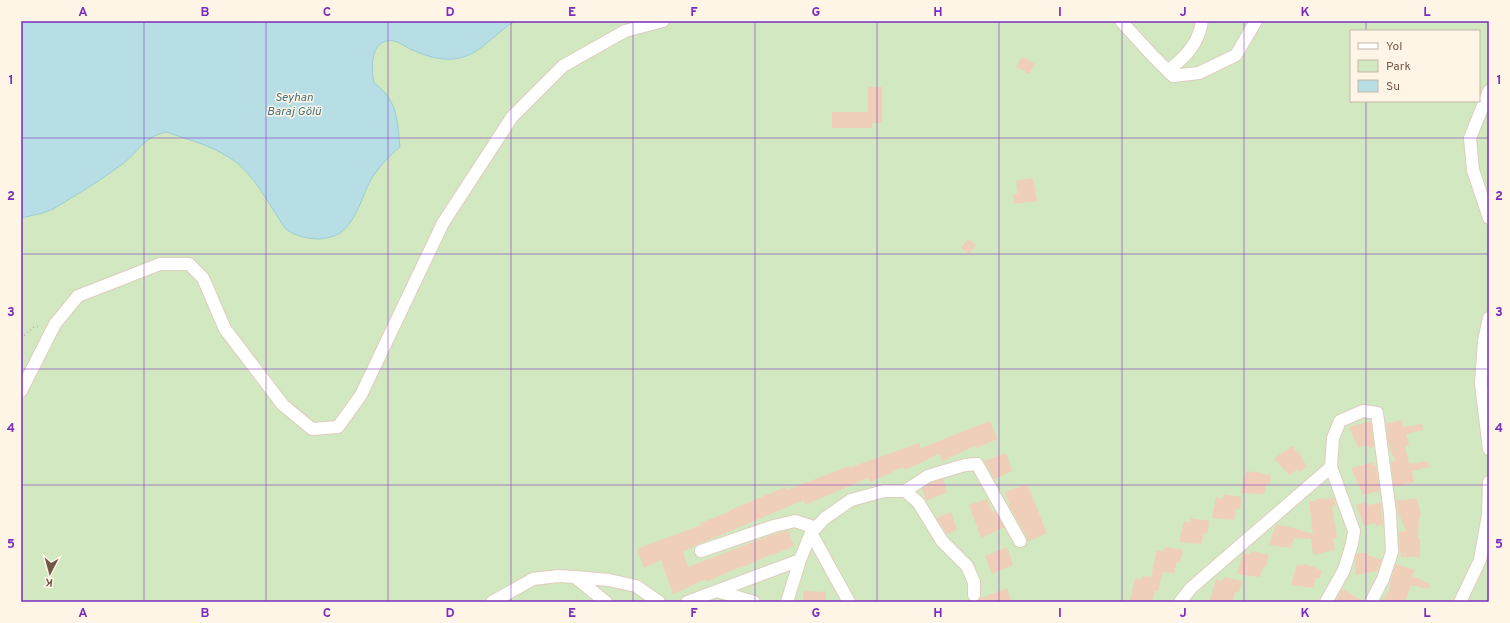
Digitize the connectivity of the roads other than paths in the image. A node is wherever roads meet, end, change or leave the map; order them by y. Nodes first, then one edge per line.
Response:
1 (664, 21) edge
2 (1121, 21) edge
3 (1202, 21) edge
4 (1256, 21) edge
5 (1168, 70) junction
6 (1489, 91) edge
7 (1489, 218) edge
8 (1489, 318) edge
9 (21, 391) edge
10 (1489, 449) edge
11 (1331, 467) junction
12 (1489, 482) edge
13 (905, 491) junction
14 (814, 530) junction
15 (1020, 541) dead end
16 (701, 551) dead end
17 (800, 560) junction
18 (575, 577) junction
19 (718, 590) junction
20 (974, 595) dead end
21 (492, 602) edge
22 (606, 602) edge
23 (659, 602) edge
24 (687, 602) edge
25 (754, 602) edge
26 (787, 602) edge
27 (849, 602) edge
28 (1180, 602) edge
29 (1326, 602) edge
30 (1371, 602) edge
31 (1460, 602) edge

1 - 9 street
2 - 5 street
3 - 5 street
4 - 5 street
6 - 7 street
8 - 10 street
11 - 28 street
11 - 29 street
11 - 30 street
12 - 31 street
13 - 14 street
13 - 15 street
13 - 20 street
14 - 16 street
14 - 17 street
14 - 27 street
17 - 19 street
17 - 26 street
18 - 21 street
18 - 22 street
18 - 23 street
19 - 24 street
19 - 25 street

